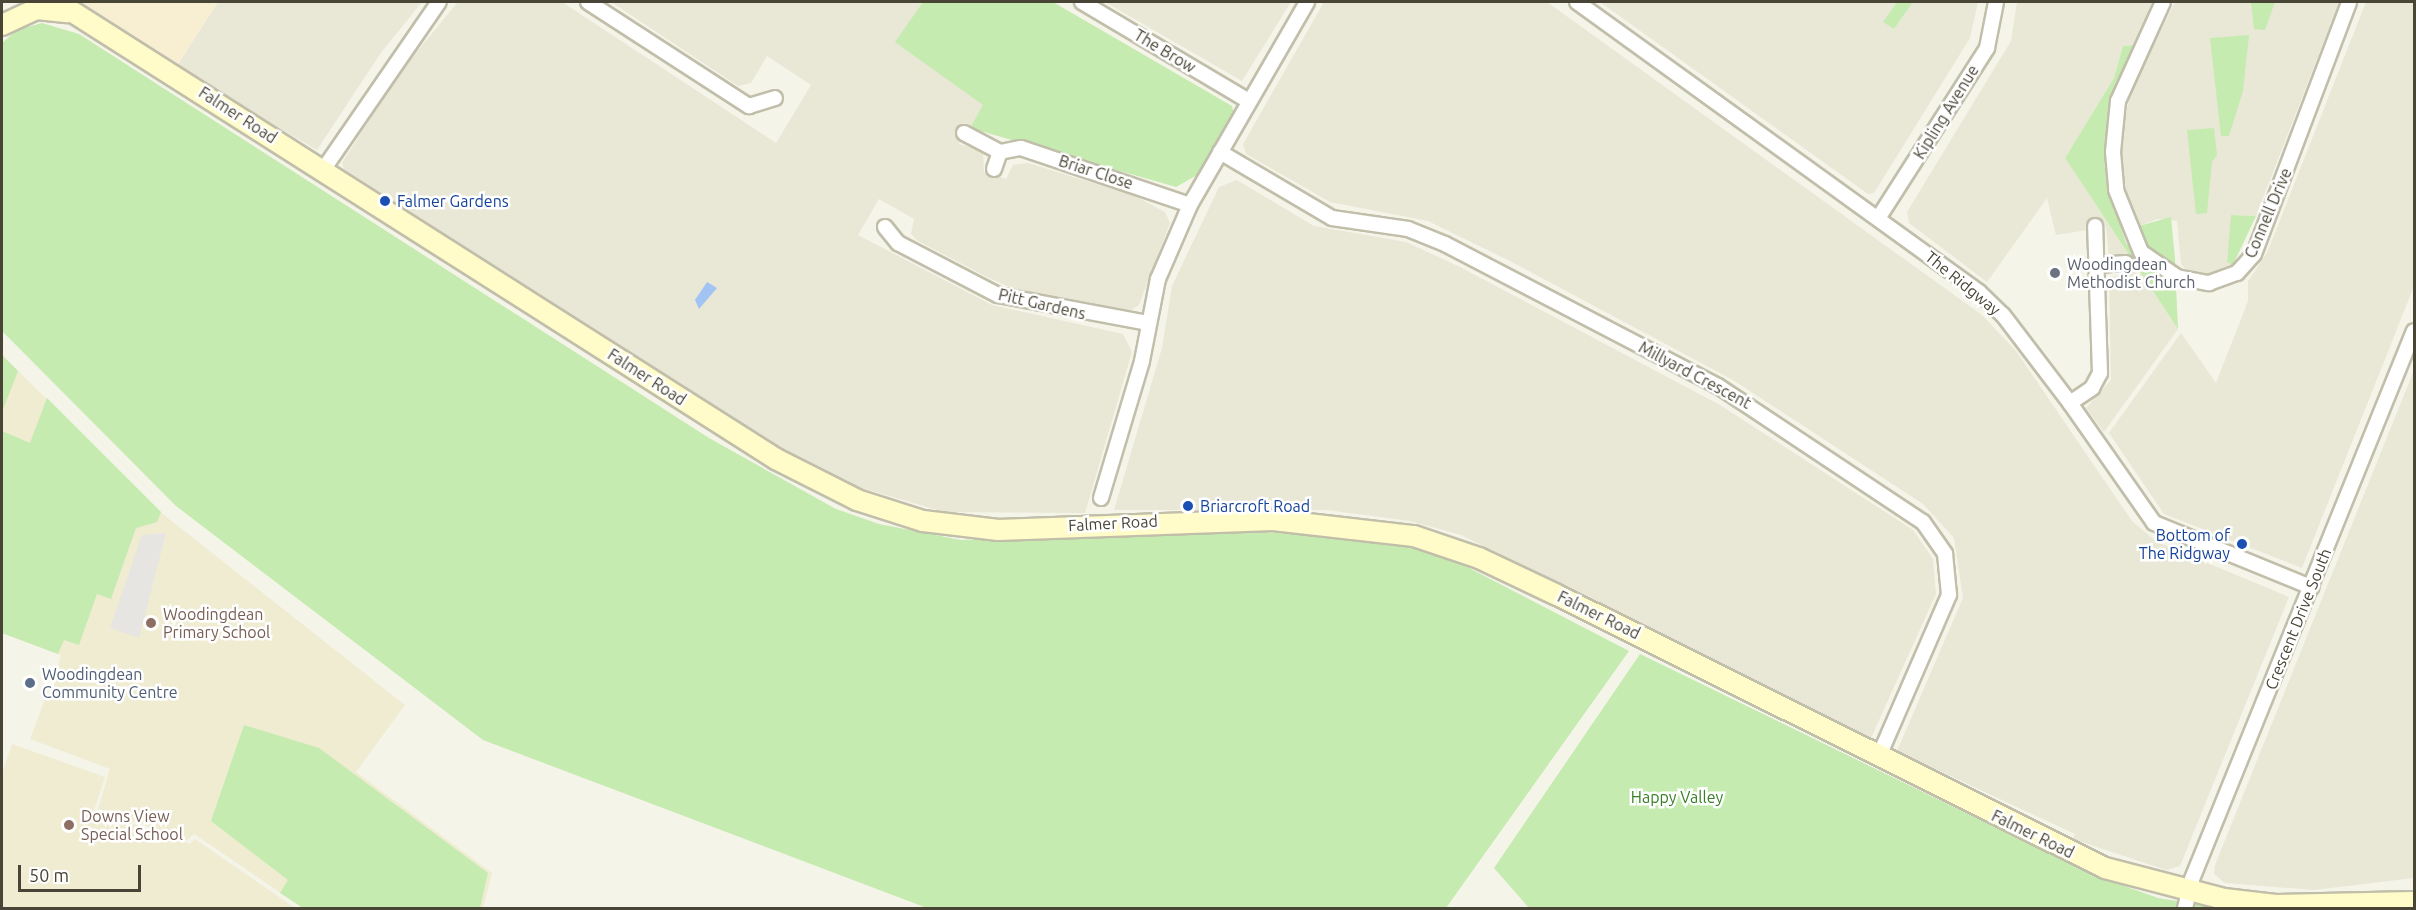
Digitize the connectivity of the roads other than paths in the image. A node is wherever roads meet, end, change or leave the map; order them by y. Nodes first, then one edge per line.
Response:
1 (439, 2) edge
2 (588, 2) edge
3 (1082, 2) edge
4 (1307, 2) edge
5 (1577, 2) edge
6 (1996, 2) edge
7 (2163, 2) edge
8 (2349, 2) edge
9 (63, 7) edge
10 (2, 25) edge
11 (775, 98) dead end
12 (1249, 100) junction
13 (964, 133) dead end
14 (1000, 152) junction
15 (1220, 152) junction
16 (323, 170) junction
17 (994, 170) dead end
18 (1190, 205) junction
19 (1880, 217) junction
20 (2095, 226) dead end
21 (885, 227) dead end
22 (2126, 263) dead end
23 (2098, 265) junction
24 (1148, 323) junction
25 (2415, 331) edge
26 (2070, 403) junction
27 (1101, 498) dead end
28 (2311, 587) junction
29 (1880, 756) junction
30 (2187, 899) edge
31 (2415, 902) edge

1 - 16 street
2 - 11 street
3 - 12 street, The Brow
4 - 12 street
5 - 19 street, The Ridgway
6 - 19 street, Kipling Avenue
7 - 8 street, Connell Drive
9 - 10 main road
9 - 16 main road, Falmer Road
12 - 15 street
13 - 14 street
14 - 17 street
14 - 18 street, Briar Close
15 - 18 street
15 - 29 street, Millyard Crescent
16 - 29 main road, Falmer Road
18 - 24 street
19 - 26 street, The Ridgway
20 - 23 street
21 - 24 street, Pitt Gardens
22 - 23 street
23 - 26 street
24 - 27 street
25 - 28 street, Crescent Drive South
26 - 28 street, The Ridgway
28 - 30 street, Crescent Drive South
29 - 30 main road, Falmer Road
30 - 31 main road, Falmer Road

